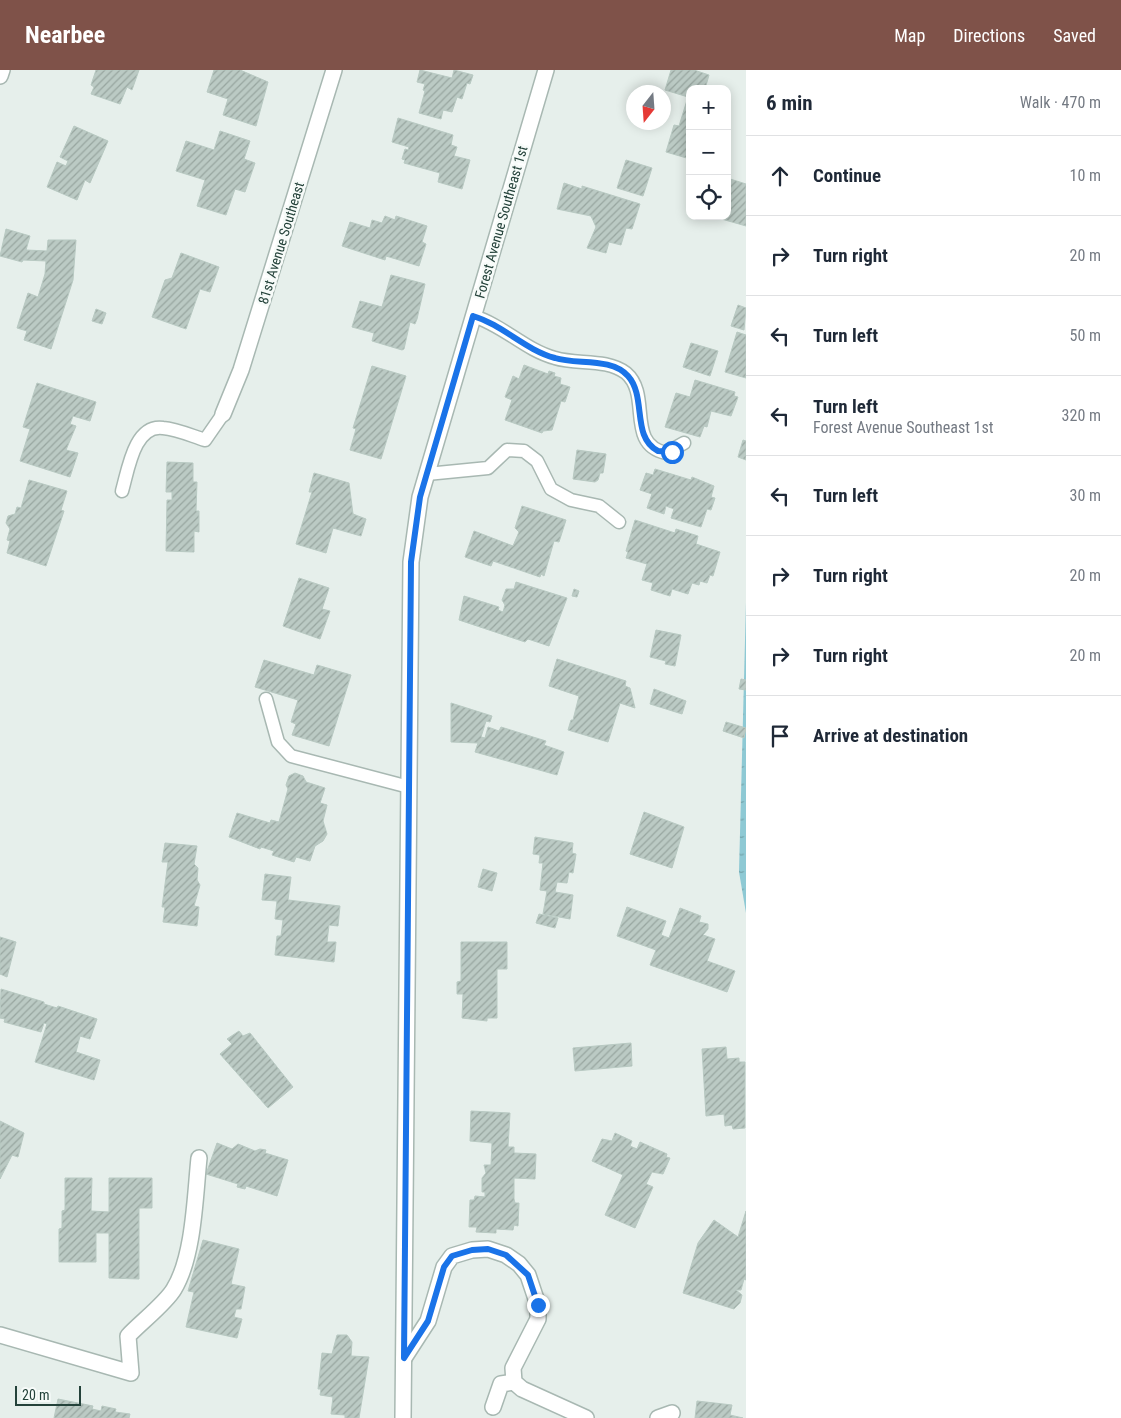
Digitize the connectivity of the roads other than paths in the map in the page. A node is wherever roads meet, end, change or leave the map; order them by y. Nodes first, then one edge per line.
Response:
1 (2, 70) edge
2 (334, 70) edge
3 (546, 70) edge
4 (0, 76) edge
5 (473, 316) junction
6 (223, 414) joint
7 (684, 443) dead end
8 (427, 474) junction
9 (122, 491) dead end
10 (619, 522) dead end
11 (266, 699) dead end
12 (409, 787) junction
13 (199, 1158) dead end
14 (0, 1335) edge
15 (404, 1358) junction
16 (514, 1382) junction
17 (493, 1406) dead end
18 (672, 1413) dead end
19 (403, 1418) edge
20 (586, 1418) edge
21 (658, 1418) edge

1 - 4 street
2 - 6 street, 81st Avenue Southeast
3 - 5 street, Forest Avenue Southeast 1st
5 - 7 lane
5 - 8 street, Forest Avenue Southeast 1st
6 - 9 lane
8 - 10 lane
8 - 12 street, Forest Avenue Southeast 1st
11 - 12 lane
12 - 15 street, Forest Avenue Southeast 1st
13 - 14 street
15 - 16 street
15 - 19 street, Forest Avenue Southeast 1st
16 - 17 street
16 - 20 street
18 - 21 street

